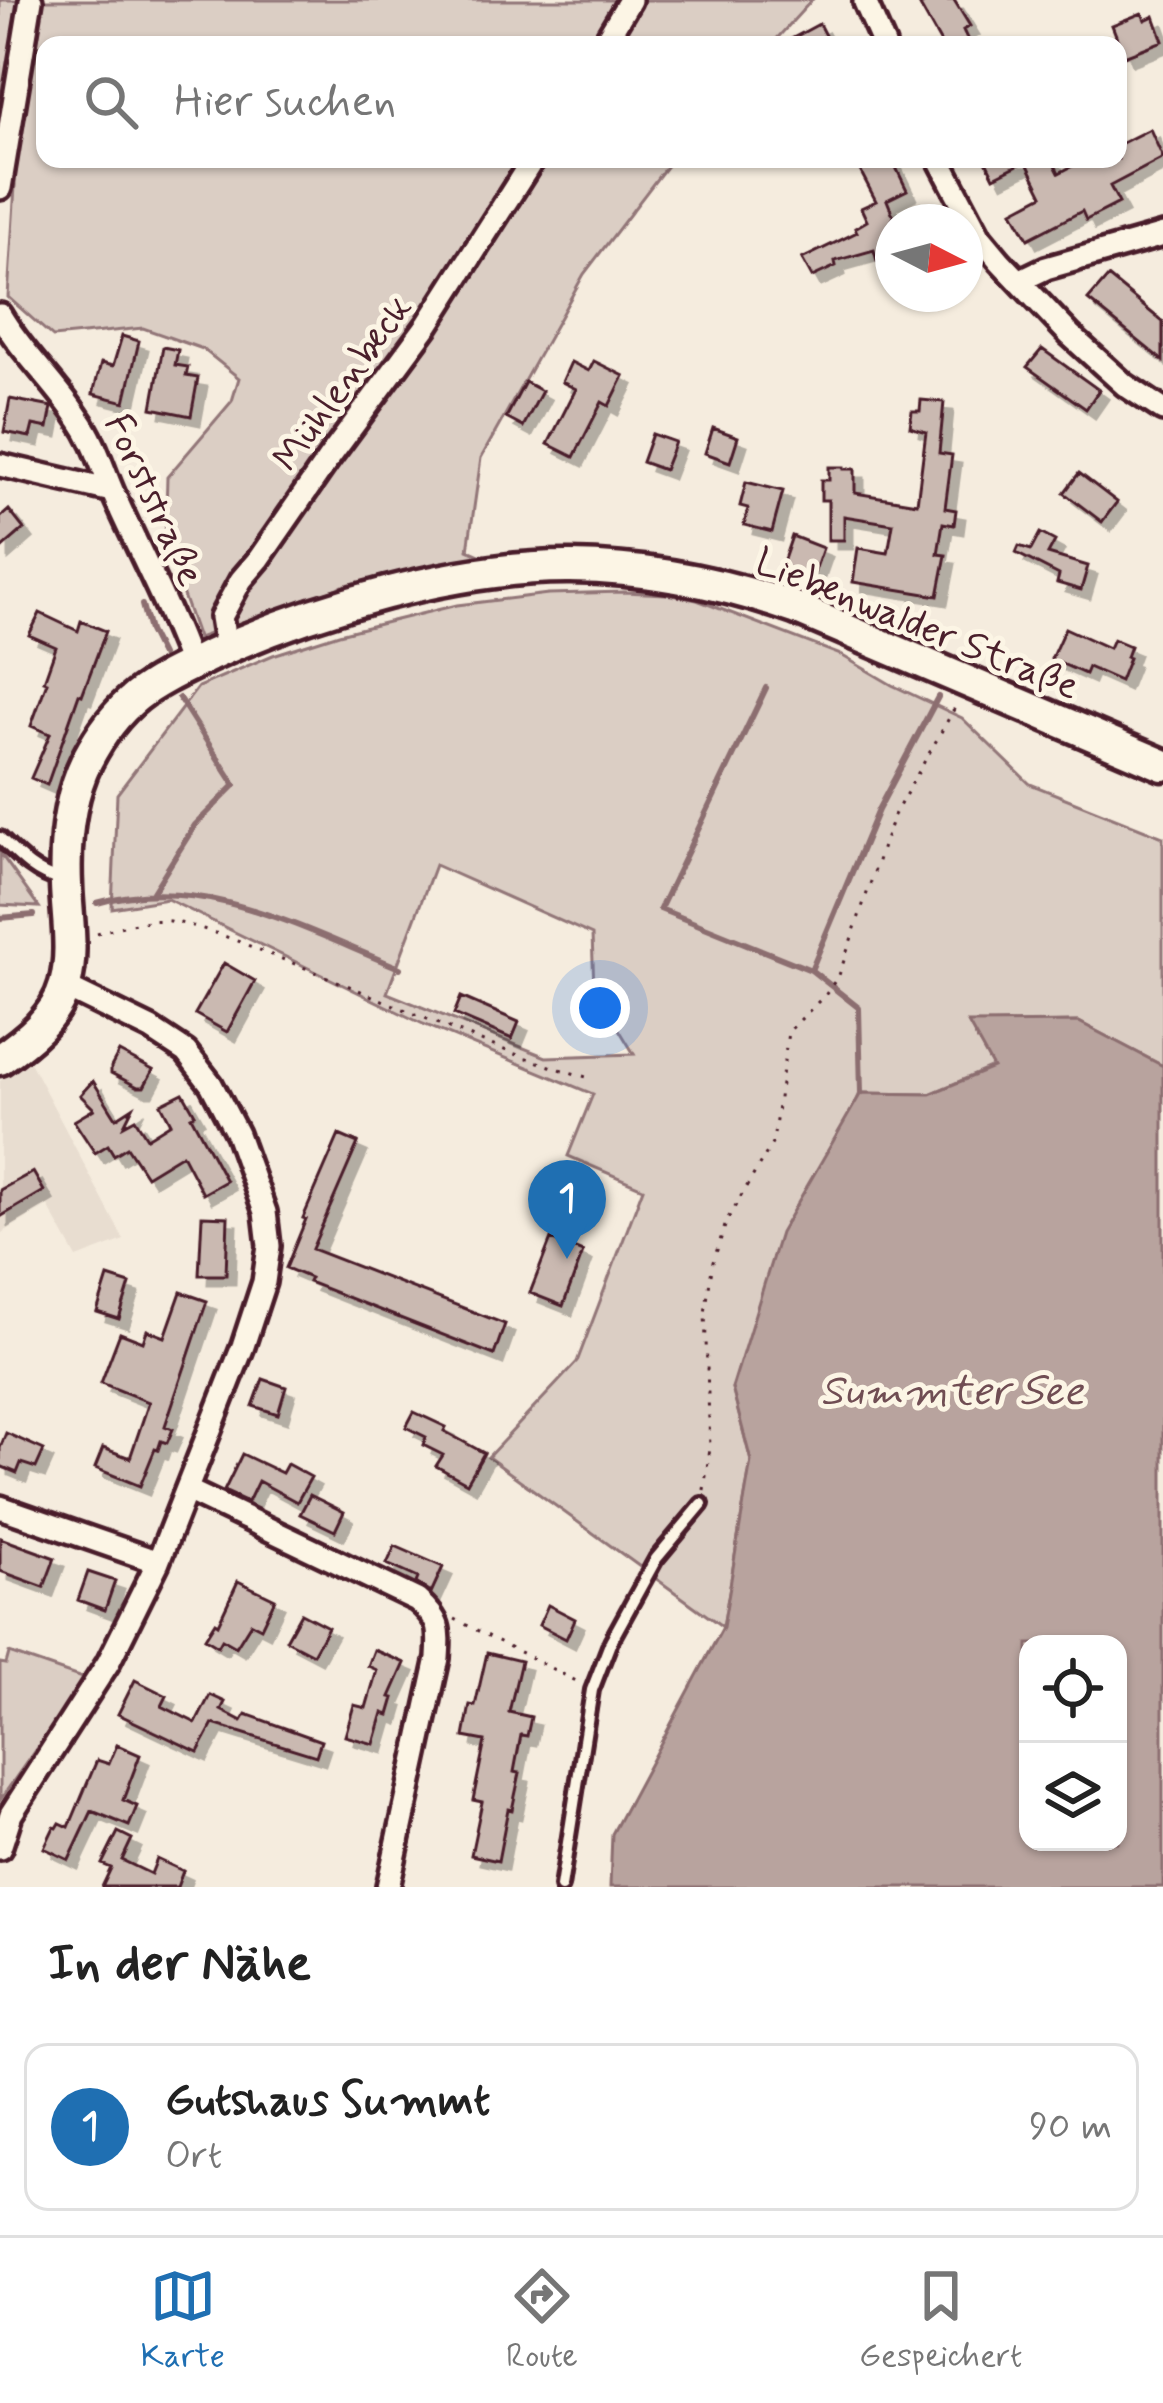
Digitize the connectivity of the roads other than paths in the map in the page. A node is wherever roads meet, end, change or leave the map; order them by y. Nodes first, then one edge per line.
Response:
1 (31, 0) edge
2 (630, 0) edge
3 (863, 0) edge
4 (608, 36) edge
5 (880, 36) edge
6 (2, 156) edge
7 (527, 168) edge
8 (944, 168) edge
9 (0, 188) edge
10 (1163, 235) edge
11 (1019, 281) junction
12 (0, 315) edge
13 (1163, 410) edge
14 (0, 465) edge
15 (112, 491) junction
16 (226, 648) junction
17 (190, 665) junction
18 (1163, 765) edge
19 (0, 838) edge
20 (65, 882) junction
21 (65, 987) junction
22 (0, 1059) edge
23 (188, 1490) junction
24 (702, 1504) road end
25 (0, 1507) edge
26 (158, 1562) junction
27 (0, 1848) edge
28 (388, 1887) edge
29 (561, 1887) edge

1 - 6 street
2 - 4 street
3 - 5 street
6 - 9 street
7 - 16 street, Mühlenbeck
8 - 11 street
10 - 11 street
11 - 13 street
12 - 15 street, Forststraße
14 - 15 street
15 - 17 street, Forststraße
16 - 17 main road, Liebenwalder Straße
16 - 18 main road, Liebenwalder Straße
17 - 20 main road, Liebenwalder Straße
19 - 20 lane
20 - 21 main road, Liebenwalder Straße
21 - 22 main road
21 - 23 street
23 - 26 street
23 - 28 street
24 - 29 lane
25 - 26 street
26 - 27 street

